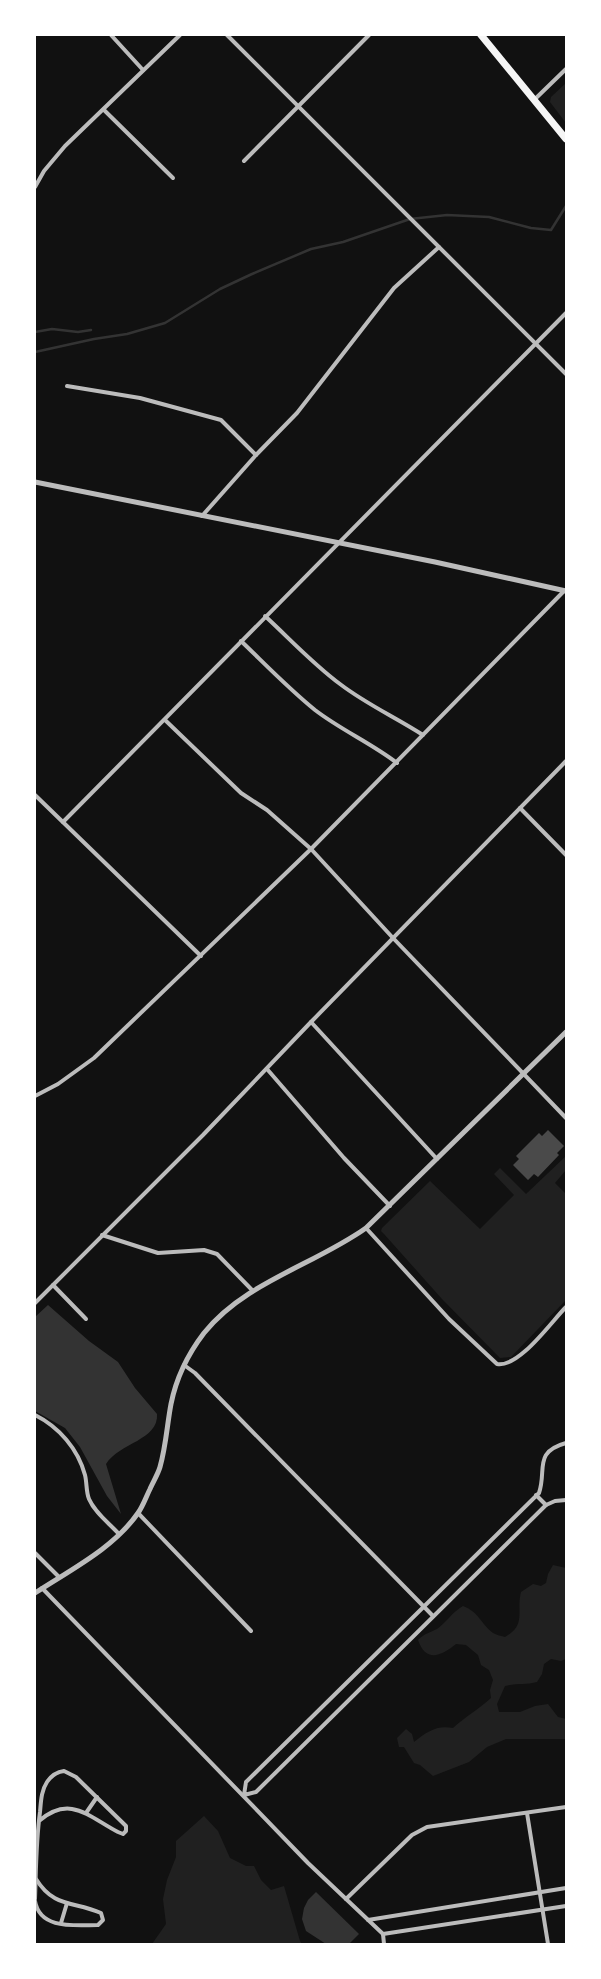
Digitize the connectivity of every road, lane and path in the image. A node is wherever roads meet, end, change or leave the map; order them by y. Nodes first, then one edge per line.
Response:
1 (111, 35) edge
2 (180, 35) edge
3 (228, 35) edge
4 (369, 35) edge
5 (481, 35) edge
6 (566, 69) edge
7 (143, 70) junction
8 (534, 100) junction
9 (298, 106) junction
10 (104, 110) junction
11 (566, 139) edge
12 (244, 161) dead end
13 (173, 178) dead end
14 (35, 186) edge
15 (439, 247) junction
16 (566, 314) edge
17 (536, 343) junction
18 (566, 374) edge
19 (67, 386) dead end
20 (256, 455) junction
21 (35, 482) edge
22 (202, 517) junction
23 (340, 543) junction
24 (565, 591) edge
25 (265, 616) junction
26 (241, 641) junction
27 (165, 720) junction
28 (423, 735) junction
29 (566, 761) edge
30 (397, 763) junction
31 (35, 795) edge
32 (520, 808) junction
33 (63, 822) junction
34 (311, 849) junction
35 (566, 855) edge
36 (393, 938) junction
37 (201, 956) junction
38 (311, 1022) junction
39 (566, 1032) edge
40 (267, 1069) junction
41 (523, 1074) junction
42 (35, 1096) edge
43 (566, 1118) edge
44 (437, 1159) junction
45 (390, 1206) junction
46 (366, 1228) junction
47 (102, 1235) junction
48 (54, 1284) junction
49 (253, 1291) junction
50 (35, 1304) edge
51 (566, 1307) edge
52 (86, 1319) dead end
53 (184, 1365) junction
54 (35, 1415) edge
55 (566, 1443) edge
56 (536, 1495) junction
57 (566, 1500) edge
58 (546, 1505) junction
59 (138, 1513) junction
60 (119, 1534) junction
61 (35, 1553) edge
62 (59, 1577) junction
63 (42, 1588) junction
64 (35, 1592) edge
65 (423, 1606) junction
66 (433, 1616) junction
67 (251, 1631) dead end
68 (244, 1795) junction
69 (97, 1797) junction
70 (566, 1807) edge
71 (86, 1813) junction
72 (527, 1813) junction
73 (39, 1821) junction
74 (36, 1845) edge
75 (36, 1879) junction
76 (566, 1888) edge
77 (540, 1892) junction
78 (346, 1899) junction
79 (35, 1900) edge
80 (66, 1903) junction
81 (566, 1906) edge
82 (542, 1910) junction
83 (368, 1920) junction
84 (61, 1923) junction
85 (383, 1934) junction
86 (384, 1944) edge
87 (548, 1944) edge

1 - 7 street
2 - 7 street
3 - 9 street
4 - 9 street
5 - 8 main road
6 - 8 street
7 - 10 street
8 - 11 main road
9 - 12 street
9 - 15 street
10 - 13 street
10 - 14 street
15 - 17 street
15 - 20 street
16 - 17 street
17 - 18 street
17 - 23 street
19 - 20 street
20 - 22 street
21 - 22 street
22 - 23 street
23 - 24 street
23 - 25 street
24 - 28 street
25 - 26 street
25 - 28 street
26 - 27 street
26 - 30 street
27 - 33 street
27 - 34 street
28 - 30 street
29 - 32 street
30 - 34 street
31 - 33 street
32 - 35 street
32 - 36 street
33 - 37 street
34 - 36 street
34 - 37 street
36 - 38 street
36 - 41 street
37 - 42 street
38 - 40 street
38 - 44 street
39 - 41 street
40 - 45 street
40 - 47 street
41 - 43 street
41 - 44 street
44 - 45 street
45 - 46 street
46 - 49 street
46 - 51 street
47 - 48 street
47 - 49 street
48 - 50 street
48 - 52 street
49 - 53 street
53 - 59 street
53 - 65 street
54 - 60 street
55 - 56 street
56 - 58 street
56 - 65 street
57 - 58 street
58 - 66 street
59 - 60 street
59 - 67 street
60 - 62 street
61 - 62 street
62 - 63 street
63 - 64 street
63 - 68 street
65 - 66 street
65 - 68 street
66 - 68 street
68 - 78 street
69 - 71 street
69 - 71 street
69 - 73 street
70 - 72 street
71 - 73 street
72 - 77 street
72 - 78 street
73 - 74 street
74 - 75 street
75 - 79 street
75 - 80 street
76 - 77 street
77 - 82 street
77 - 83 street
78 - 83 street
79 - 84 street
80 - 84 street
80 - 84 street
81 - 82 street
82 - 85 street
82 - 87 street
83 - 85 street
85 - 86 street

